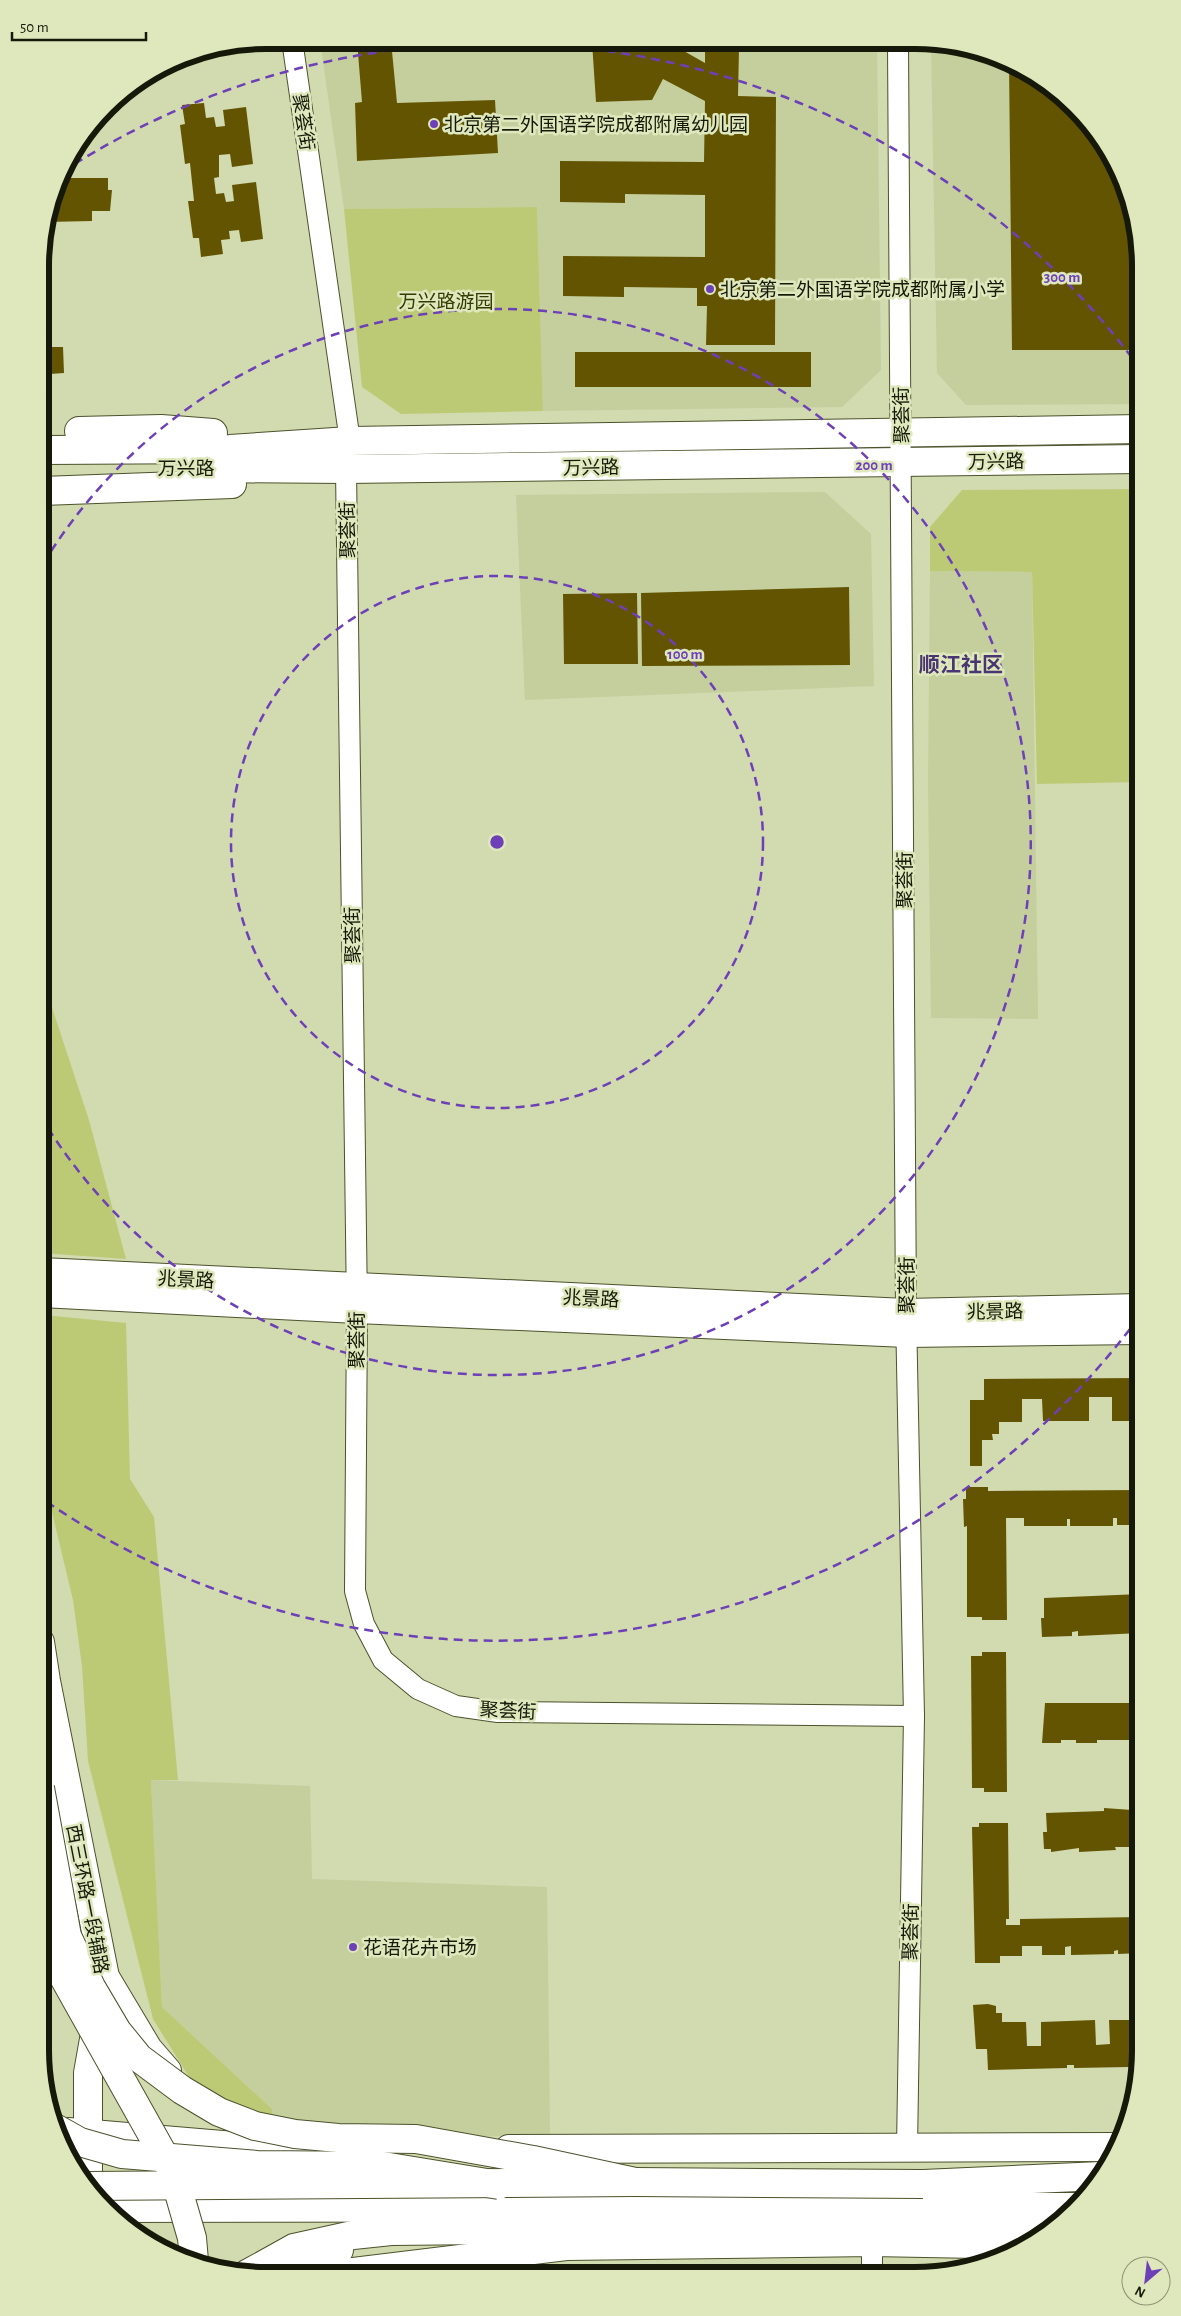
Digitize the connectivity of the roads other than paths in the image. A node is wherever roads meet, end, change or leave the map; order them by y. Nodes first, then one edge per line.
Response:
1 (293, 49) edge
2 (898, 49) edge
3 (1132, 429) edge
4 (49, 431) edge
5 (902, 432) junction
6 (350, 441) junction
7 (49, 450) edge
8 (1132, 459) edge
9 (902, 463) junction
10 (49, 467) edge
11 (346, 469) junction
12 (49, 491) edge
13 (49, 1273) edge
14 (49, 1292) edge
15 (357, 1298) junction
16 (1132, 1309) edge
17 (906, 1323) junction
18 (1132, 1330) edge
19 (49, 1696) edge
20 (914, 1716) junction
21 (49, 1837) edge
22 (49, 1946) edge
23 (105, 1977) junction
24 (64, 2131) edge
25 (89, 2133) junction
26 (66, 2135) edge
27 (1109, 2147) edge
28 (907, 2148) junction
29 (282, 2150) junction
30 (87, 2174) edge
31 (1091, 2178) edge
32 (636, 2182) junction
33 (499, 2185) junction
34 (97, 2186) edge
35 (924, 2205) junction
36 (1065, 2207) edge
37 (117, 2208) edge
38 (1046, 2223) edge
39 (391, 2231) junction
40 (872, 2242) junction
41 (1012, 2245) edge
42 (193, 2255) edge
43 (260, 2267) edge
44 (301, 2267) edge
45 (394, 2267) edge
46 (872, 2267) edge

1 - 6 street, 聚荟街
2 - 5 street, 聚荟街
3 - 5 main road
4 - 6 main road
5 - 6 main road
5 - 9 street, 聚荟街
6 - 7 main road
8 - 9 main road, 万兴路
9 - 11 main road, 万兴路
9 - 17 street, 聚荟街
10 - 11 main road, 万兴路
11 - 12 main road
11 - 15 street, 聚荟街
13 - 15 main road, 兆景路
14 - 15 main road, 兆景路
15 - 17 main road, 兆景路
15 - 20 street, 聚荟街
16 - 17 main road, 兆景路
17 - 18 main road, 兆景路
17 - 20 street, 聚荟街
19 - 23 main road, 西三环路一段辅路
20 - 28 street, 聚荟街
21 - 32 main road, bridge
22 - 42 main road, bridge
23 - 25 main road, 西三环路一段辅路
23 - 29 main road
24 - 25 main road
25 - 29 main road
25 - 30 main road, 西三环路一段辅路
26 - 33 main road, bridge
27 - 28 main road
28 - 29 main road
31 - 35 main road
32 - 33 main road, bridge
32 - 35 main road, bridge
33 - 34 main road, bridge
35 - 36 main road
35 - 37 main road
35 - 38 main road
35 - 39 main road
39 - 43 main road
39 - 44 main road
40 - 41 main road
40 - 45 main road
40 - 46 street

